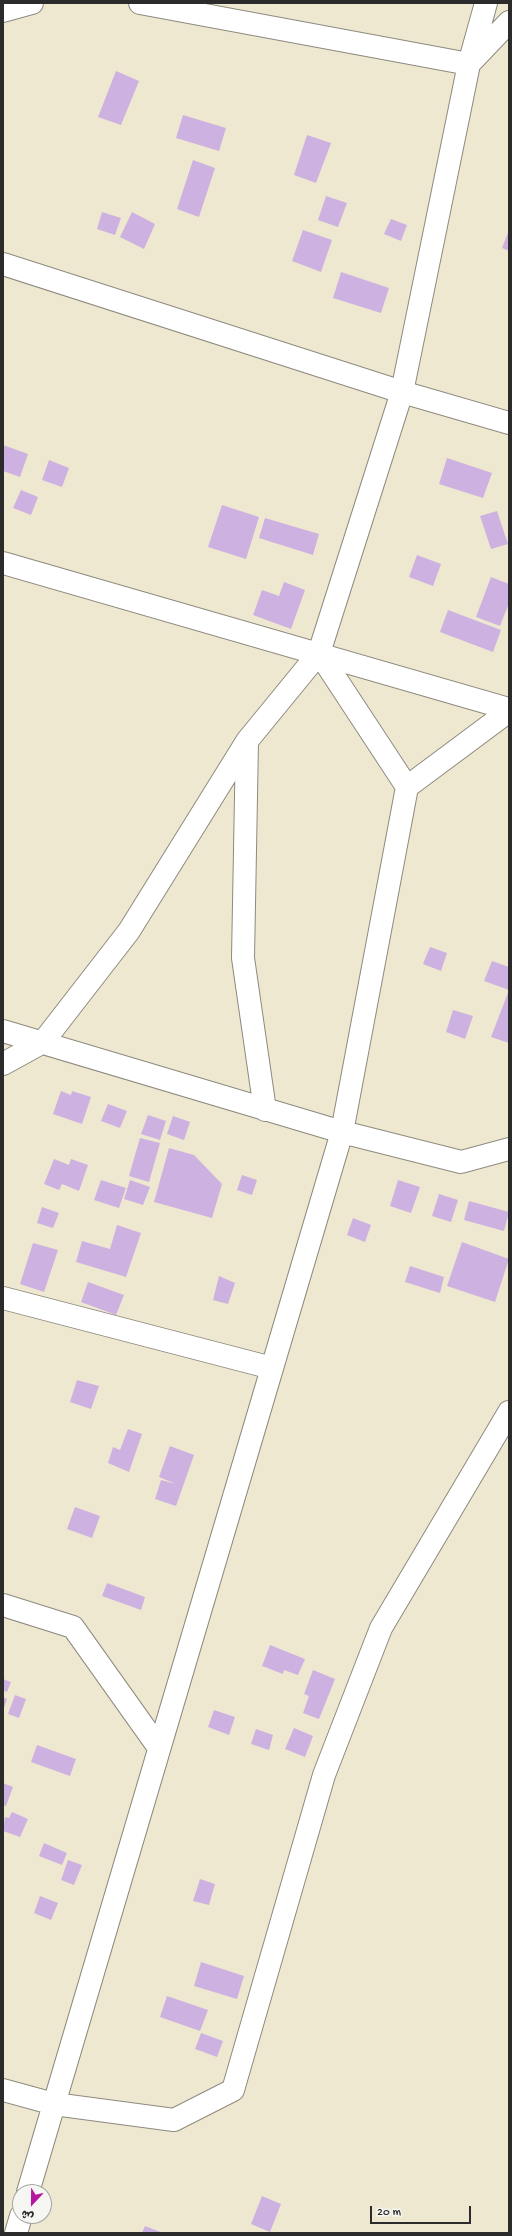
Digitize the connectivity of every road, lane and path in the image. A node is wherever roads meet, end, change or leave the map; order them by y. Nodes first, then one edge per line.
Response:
1 (32, 3) edge
2 (140, 3) edge
3 (486, 3) edge
4 (3, 11) edge
5 (509, 22) edge
6 (469, 64) junction
7 (3, 264) edge
8 (402, 392) junction
9 (509, 423) edge
10 (3, 563) edge
11 (319, 653) junction
12 (509, 710) edge
13 (247, 741) junction
14 (407, 787) junction
15 (3, 1031) edge
16 (43, 1042) junction
17 (3, 1064) edge
18 (265, 1110) junction
19 (342, 1132) junction
20 (509, 1149) edge
21 (3, 1298) edge
22 (272, 1368) junction
23 (509, 1412) edge
24 (3, 1605) edge
25 (159, 1748) junction
26 (3, 2090) edge
27 (54, 2104) junction
28 (30, 2184) edge

1 - 4 street
2 - 6 street
3 - 6 street
5 - 6 street
6 - 8 street
7 - 8 street
8 - 9 street
8 - 11 street
10 - 11 street
11 - 12 street
11 - 13 street
11 - 14 street
12 - 14 street
13 - 16 street
13 - 18 street
14 - 19 street
15 - 16 street
16 - 17 street
16 - 18 street
18 - 19 street
19 - 20 street
19 - 22 street
21 - 22 street
22 - 25 street
23 - 27 street
24 - 25 street
25 - 27 street
26 - 27 street
27 - 28 street

